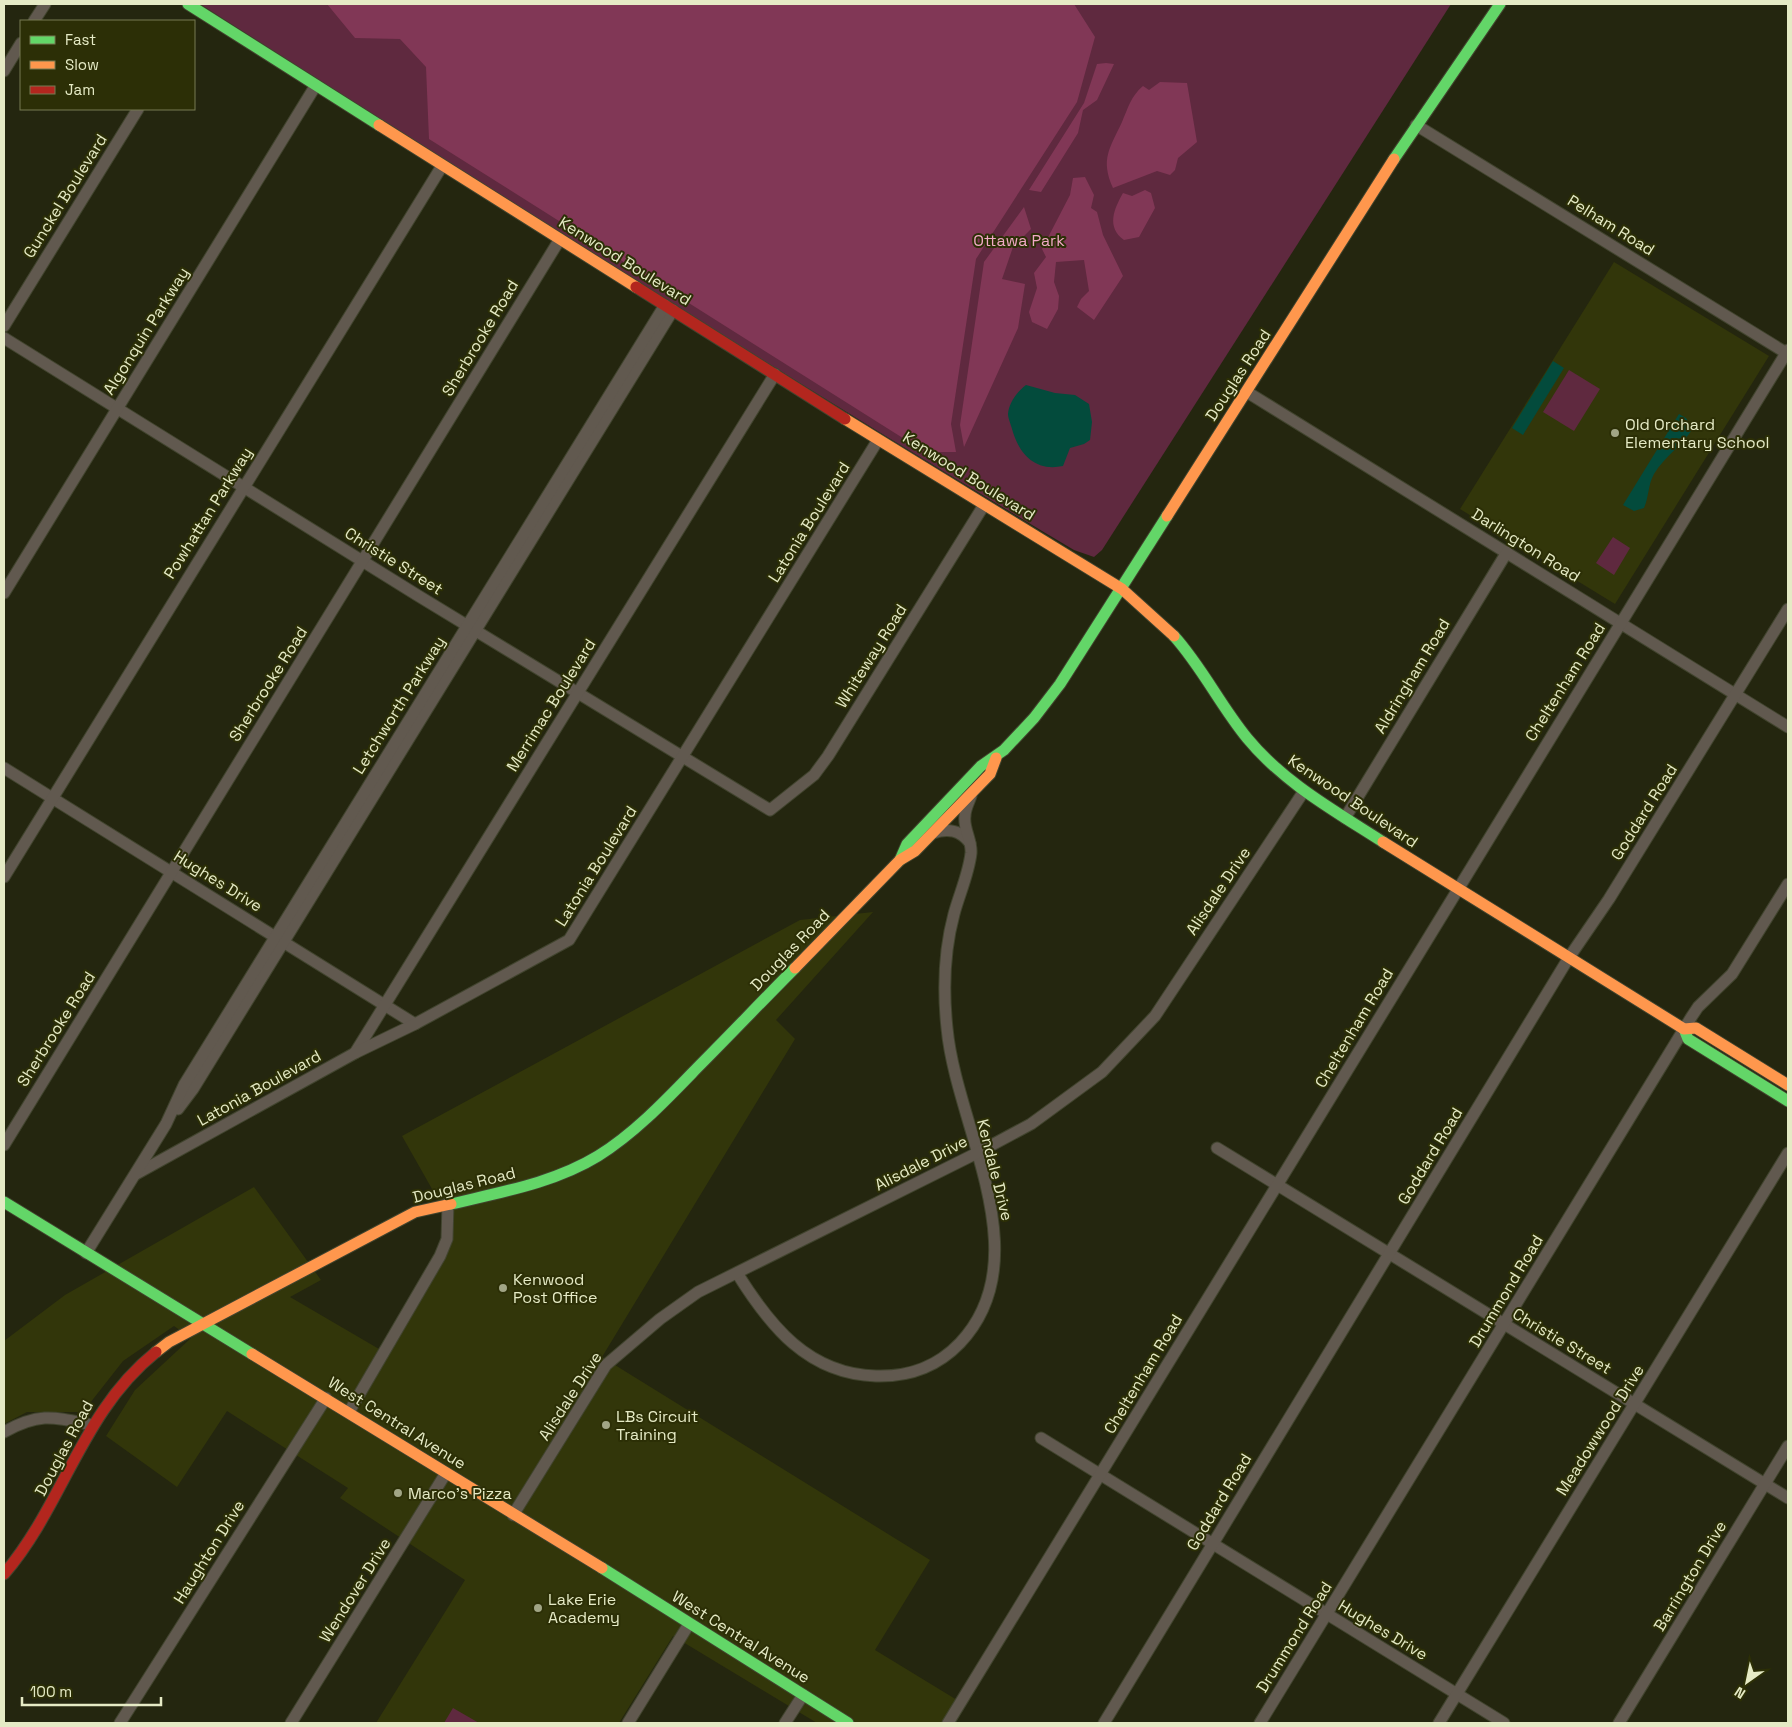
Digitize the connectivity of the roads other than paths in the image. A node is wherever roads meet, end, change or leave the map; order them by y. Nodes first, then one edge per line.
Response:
1 (45, 4) edge
2 (188, 4) edge
3 (1500, 4) edge
4 (199, 10) junction
5 (35, 20) edge
6 (193, 20) edge
7 (20, 44) edge
8 (4, 71) edge
9 (316, 85) junction
10 (137, 110) edge
11 (1416, 125) junction
12 (442, 166) junction
13 (560, 239) junction
14 (669, 308) junction
15 (4, 326) edge
16 (4, 338) edge
17 (1788, 352) edge
18 (775, 374) junction
19 (1247, 392) junction
20 (118, 408) junction
21 (878, 440) junction
22 (243, 487) junction
23 (984, 505) junction
24 (1507, 552) junction
25 (363, 561) junction
26 (1122, 589) junction
27 (4, 593) edge
28 (1788, 609) edge
29 (1620, 623) junction
30 (472, 628) junction
31 (577, 693) junction
32 (1736, 694) junction
33 (1788, 727) edge
34 (682, 757) junction
35 (996, 758) junction
36 (4, 768) edge
37 (1304, 791) junction
38 (971, 794) junction
39 (52, 798) junction
40 (770, 810) joint
41 (1345, 818) junction
42 (933, 833) junction
43 (971, 845) junction
44 (900, 860) junction
45 (172, 872) junction
46 (4, 877) edge
47 (1788, 884) edge
48 (1457, 890) junction
49 (280, 938) junction
50 (1568, 959) junction
51 (386, 1004) junction
52 (415, 1024) junction
53 (1684, 1029) junction
54 (355, 1053) junction
55 (1788, 1085) edge
56 (1788, 1100) edge
57 (4, 1145) edge
58 (1217, 1148) dead end
59 (977, 1153) junction
60 (1788, 1153) edge
61 (134, 1175) junction
62 (1277, 1185) junction
63 (4, 1202) edge
64 (448, 1203) junction
65 (86, 1253) junction
66 (1389, 1254) junction
67 (737, 1273) junction
68 (202, 1324) junction
69 (1504, 1325) junction
70 (326, 1398) junction
71 (1635, 1404) junction
72 (349, 1412) junction
73 (92, 1425) junction
74 (4, 1432) edge
75 (1041, 1438) dead end
76 (1788, 1446) edge
77 (446, 1473) junction
78 (1101, 1474) junction
79 (1765, 1484) junction
80 (1788, 1498) edge
81 (513, 1515) junction
82 (1212, 1545) junction
83 (4, 1574) edge
84 (1327, 1615) junction
85 (689, 1624) junction
86 (1457, 1694) junction
87 (803, 1695) junction
88 (120, 1723) edge
89 (291, 1723) edge
90 (628, 1723) edge
91 (785, 1723) edge
92 (848, 1723) edge
93 (948, 1723) edge
94 (1104, 1723) edge
95 (1260, 1723) edge
96 (1439, 1723) edge
97 (1504, 1723) edge
98 (1618, 1723) edge

1 - 5 street
2 - 4 street, Kenwood Boulevard
3 - 11 street, Douglas Road
4 - 6 street
4 - 9 street, Kenwood Boulevard
7 - 8 street
9 - 12 street, Kenwood Boulevard
9 - 20 street, Algonquin Parkway
10 - 15 street, Gunckel Boulevard
11 - 17 street, Pelham Road
11 - 19 street, Douglas Road
12 - 13 street, Kenwood Boulevard
12 - 22 street, Powhattan Parkway
13 - 14 street, Kenwood Boulevard
13 - 25 street, Sherbrooke Road
14 - 18 street, Kenwood Boulevard
14 - 30 street, Letchworth Parkway
16 - 20 street, Christie Street
17 - 29 street, Cheltenham Road
18 - 21 street, Kenwood Boulevard
18 - 31 street, Merrimac Boulevard
19 - 24 street, Darlington Road
19 - 26 street, Douglas Road
20 - 22 street, Christie Street
20 - 27 street, Algonquin Parkway
21 - 23 street, Kenwood Boulevard
21 - 34 street, Latonia Boulevard
22 - 25 street, Christie Street
22 - 39 street, Powhattan Parkway
23 - 26 street, Kenwood Boulevard
23 - 40 street, Whiteway Road
24 - 29 street, Darlington Road
24 - 41 street, Aldringham Road
25 - 30 street, Christie Street
25 - 45 street, Sherbrooke Road
26 - 35 street, Douglas Road
26 - 37 street, Kenwood Boulevard
28 - 32 street, Goddard Road
29 - 32 street, Darlington Road
29 - 48 street, Cheltenham Road
30 - 31 street, Christie Street
30 - 49 street, Letchworth Parkway
31 - 34 street, Christie Street
31 - 51 street, Merrimac Boulevard
32 - 33 street, Darlington Road
32 - 50 street, Goddard Road
34 - 40 street, Christie Street
34 - 52 street, Latonia Boulevard
35 - 38 street, Douglas Road
35 - 44 street, Douglas Road
36 - 39 street, Hughes Drive
37 - 41 street, Kenwood Boulevard
37 - 59 street, Alisdale Drive
38 - 42 street, Douglas Road
38 - 43 street, Kendale Drive
39 - 45 street, Hughes Drive
39 - 46 street, Powhattan Parkway
41 - 48 street, Kenwood Boulevard
42 - 43 street
42 - 44 street, Douglas Road
43 - 59 street, Kendale Drive
44 - 64 street, Douglas Road
45 - 49 street, Hughes Drive
45 - 57 street, Sherbrooke Road
47 - 53 street, Drummond Road
48 - 50 street, Kenwood Boulevard
48 - 62 street, Cheltenham Road
49 - 51 street, Hughes Drive
49 - 61 street, Letchworth Parkway
50 - 53 street, Kenwood Boulevard
50 - 66 street, Goddard Road
51 - 52 street, Hughes Drive
51 - 54 street, Merrimac Boulevard
52 - 54 street, Latonia Boulevard
53 - 55 street, Kenwood Boulevard
53 - 56 street, Kenwood Boulevard
53 - 69 street, Drummond Road
54 - 61 street, Latonia Boulevard
58 - 62 street, Christie Street
59 - 67 street, Alisdale Drive
59 - 67 street, Kendale Drive
60 - 71 street, Meadowwood Drive
61 - 65 street, Letchworth Parkway
62 - 66 street, Christie Street
62 - 78 street, Cheltenham Road
63 - 65 street, West Central Avenue
64 - 68 street, Douglas Road
64 - 72 street
65 - 68 street, West Central Avenue
66 - 69 street, Christie Street
66 - 82 street, Goddard Road
67 - 81 street, Alisdale Drive
68 - 70 street, West Central Avenue
68 - 73 street, Douglas Road
69 - 71 street, Christie Street
69 - 84 street, Drummond Road
70 - 72 street, West Central Avenue
70 - 88 street, Haughton Drive
71 - 79 street, Christie Street
71 - 86 street, Meadowwood Drive
72 - 77 street, West Central Avenue
73 - 74 street
73 - 83 street, Douglas Road
75 - 78 street, Hughes Drive
76 - 79 street, Barrington Drive
77 - 81 street, West Central Avenue
77 - 89 street, Wendover Drive
78 - 82 street, Hughes Drive
78 - 93 street, Cheltenham Road
79 - 80 street, Christie Street
79 - 98 street, Barrington Drive
81 - 85 street, West Central Avenue
82 - 84 street, Hughes Drive
82 - 94 street, Goddard Road
84 - 86 street, Hughes Drive
84 - 95 street, Drummond Road
85 - 87 street, West Central Avenue
85 - 90 street
86 - 96 street, Meadowwood Drive
86 - 97 street, Hughes Drive
87 - 91 street
87 - 92 street, West Central Avenue

